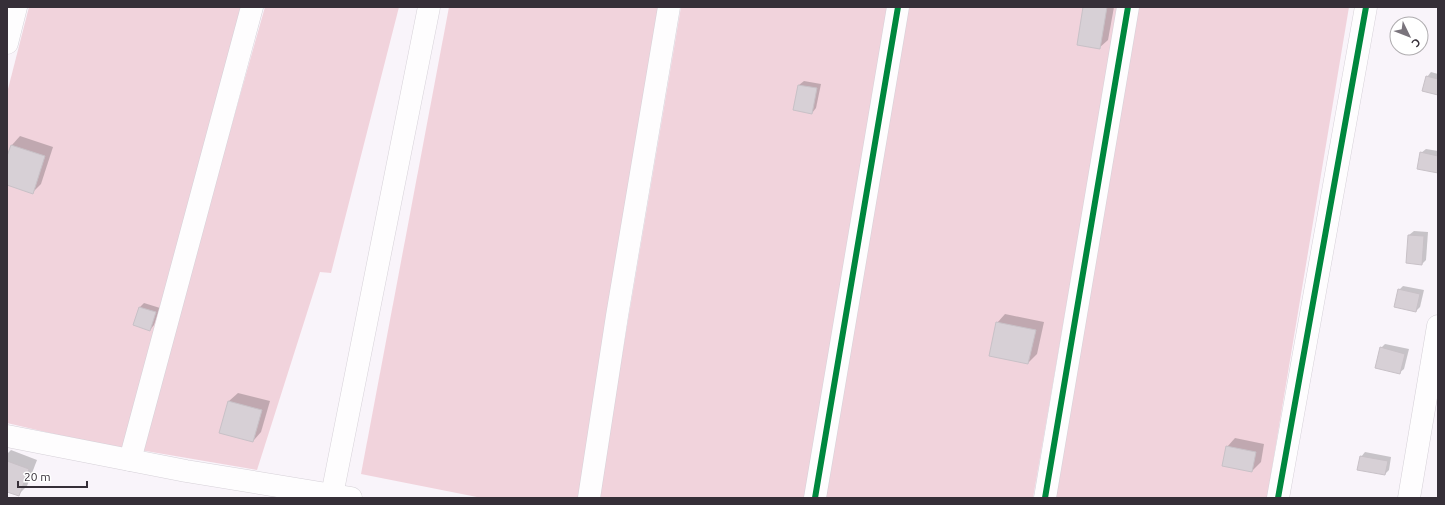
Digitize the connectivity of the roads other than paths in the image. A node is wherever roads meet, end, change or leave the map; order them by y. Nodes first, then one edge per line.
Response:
1 (16, 7) edge
2 (252, 7) edge
3 (429, 7) edge
4 (668, 7) edge
5 (898, 7) edge
6 (1128, 7) edge
7 (1366, 7) edge
8 (7, 43) edge
9 (1438, 326) edge
10 (7, 436) edge
11 (130, 460) junction
12 (342, 496) edge
13 (589, 498) edge
14 (815, 498) edge
15 (1045, 498) edge
16 (1278, 498) edge
17 (1409, 498) edge

1 - 8 street
2 - 11 street
3 - 12 street
4 - 13 street
5 - 14 street
6 - 15 street
7 - 16 street
9 - 17 street
10 - 11 street
11 - 12 street

